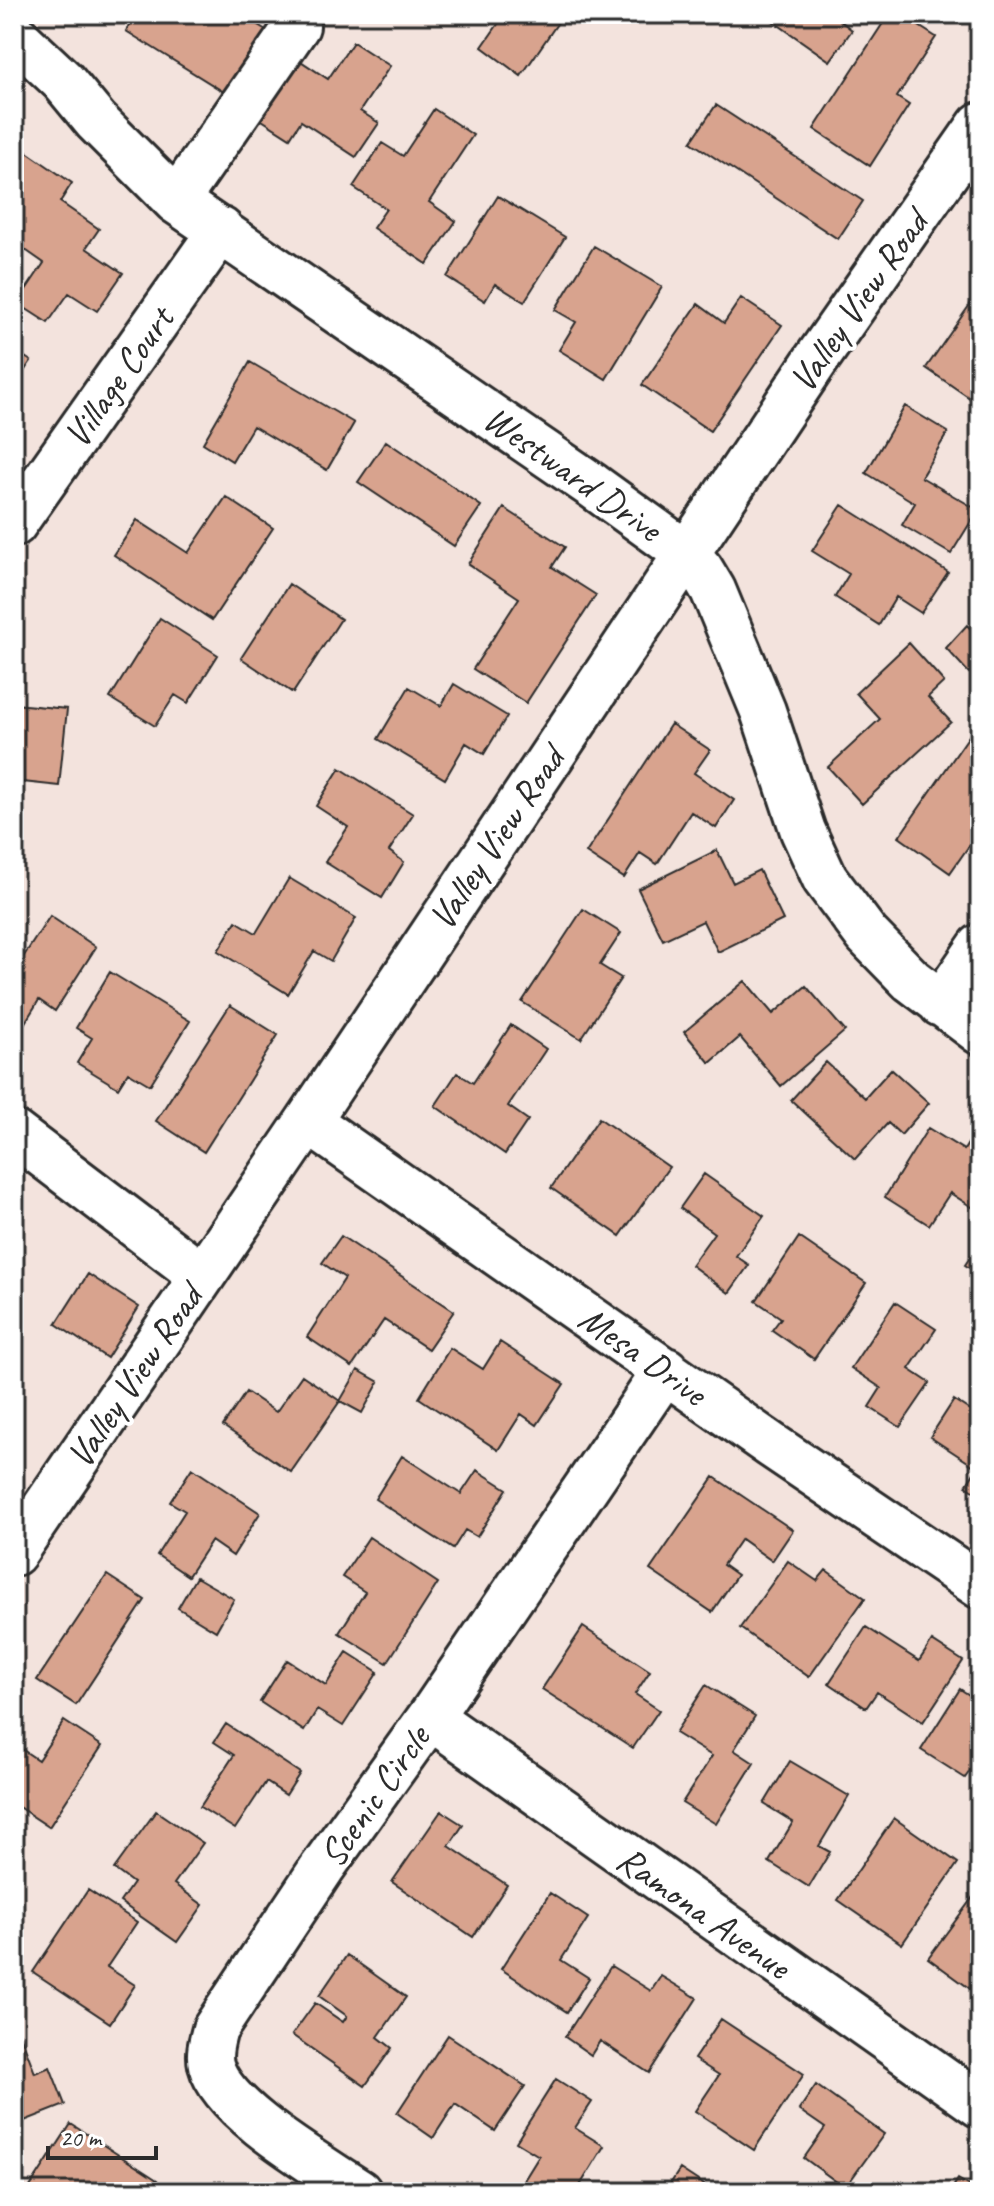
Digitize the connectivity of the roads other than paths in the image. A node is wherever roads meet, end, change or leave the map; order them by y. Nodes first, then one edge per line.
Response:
1 (297, 26) dead end
2 (14, 35) edge
3 (980, 125) edge
4 (176, 201) junction
5 (221, 230) junction
6 (14, 524) edge
7 (687, 554) junction
8 (980, 947) edge
9 (941, 1004) junction
10 (980, 1032) edge
11 (308, 1121) junction
12 (14, 1133) edge
13 (202, 1276) junction
14 (666, 1370) junction
15 (14, 1553) edge
16 (980, 1586) edge
17 (430, 1717) junction
18 (980, 2105) edge
19 (359, 2192) edge

1 - 4 street
2 - 4 street, Westward Drive
3 - 7 street, Valley View Road
4 - 5 street, Westward Drive
5 - 6 street, Village Court
5 - 7 street, Westward Drive
7 - 9 street, Westward Drive
7 - 11 street, Valley View Road
8 - 9 street
9 - 10 street, Westward Drive
11 - 13 street, Valley View Road
11 - 14 street, Mesa Drive
12 - 13 street
13 - 15 street, Valley View Road
14 - 16 street, Mesa Drive
14 - 17 street, Scenic Circle
17 - 18 street, Ramona Avenue
17 - 19 street, Scenic Circle

